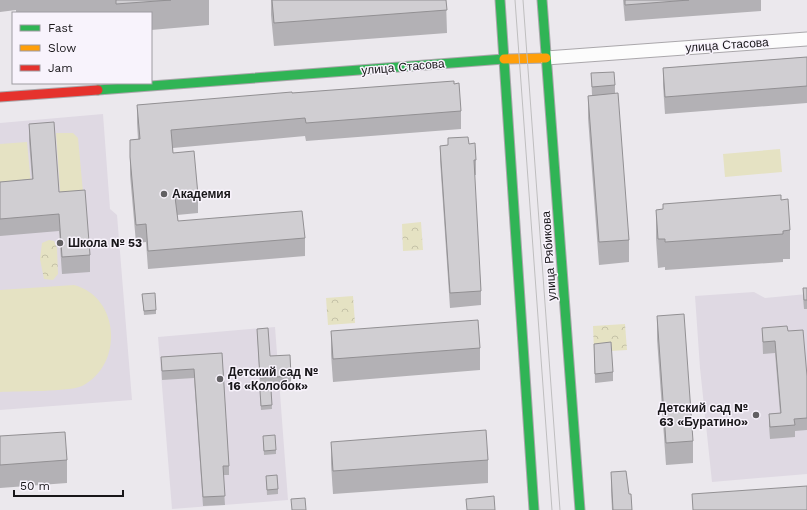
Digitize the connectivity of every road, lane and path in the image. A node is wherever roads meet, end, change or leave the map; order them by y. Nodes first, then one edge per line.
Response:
1 (500, 0) edge
2 (542, 0) edge
3 (807, 39) edge
4 (546, 58) junction
5 (504, 60) junction
6 (0, 97) edge
7 (534, 510) edge
8 (580, 510) edge

1 - 5 main road
2 - 4 main road, улица Рябикова
3 - 4 street, улица Стасова
4 - 5 main road, улица Стасова
4 - 8 main road, улица Рябикова
5 - 6 main road, улица Стасова
5 - 7 main road

